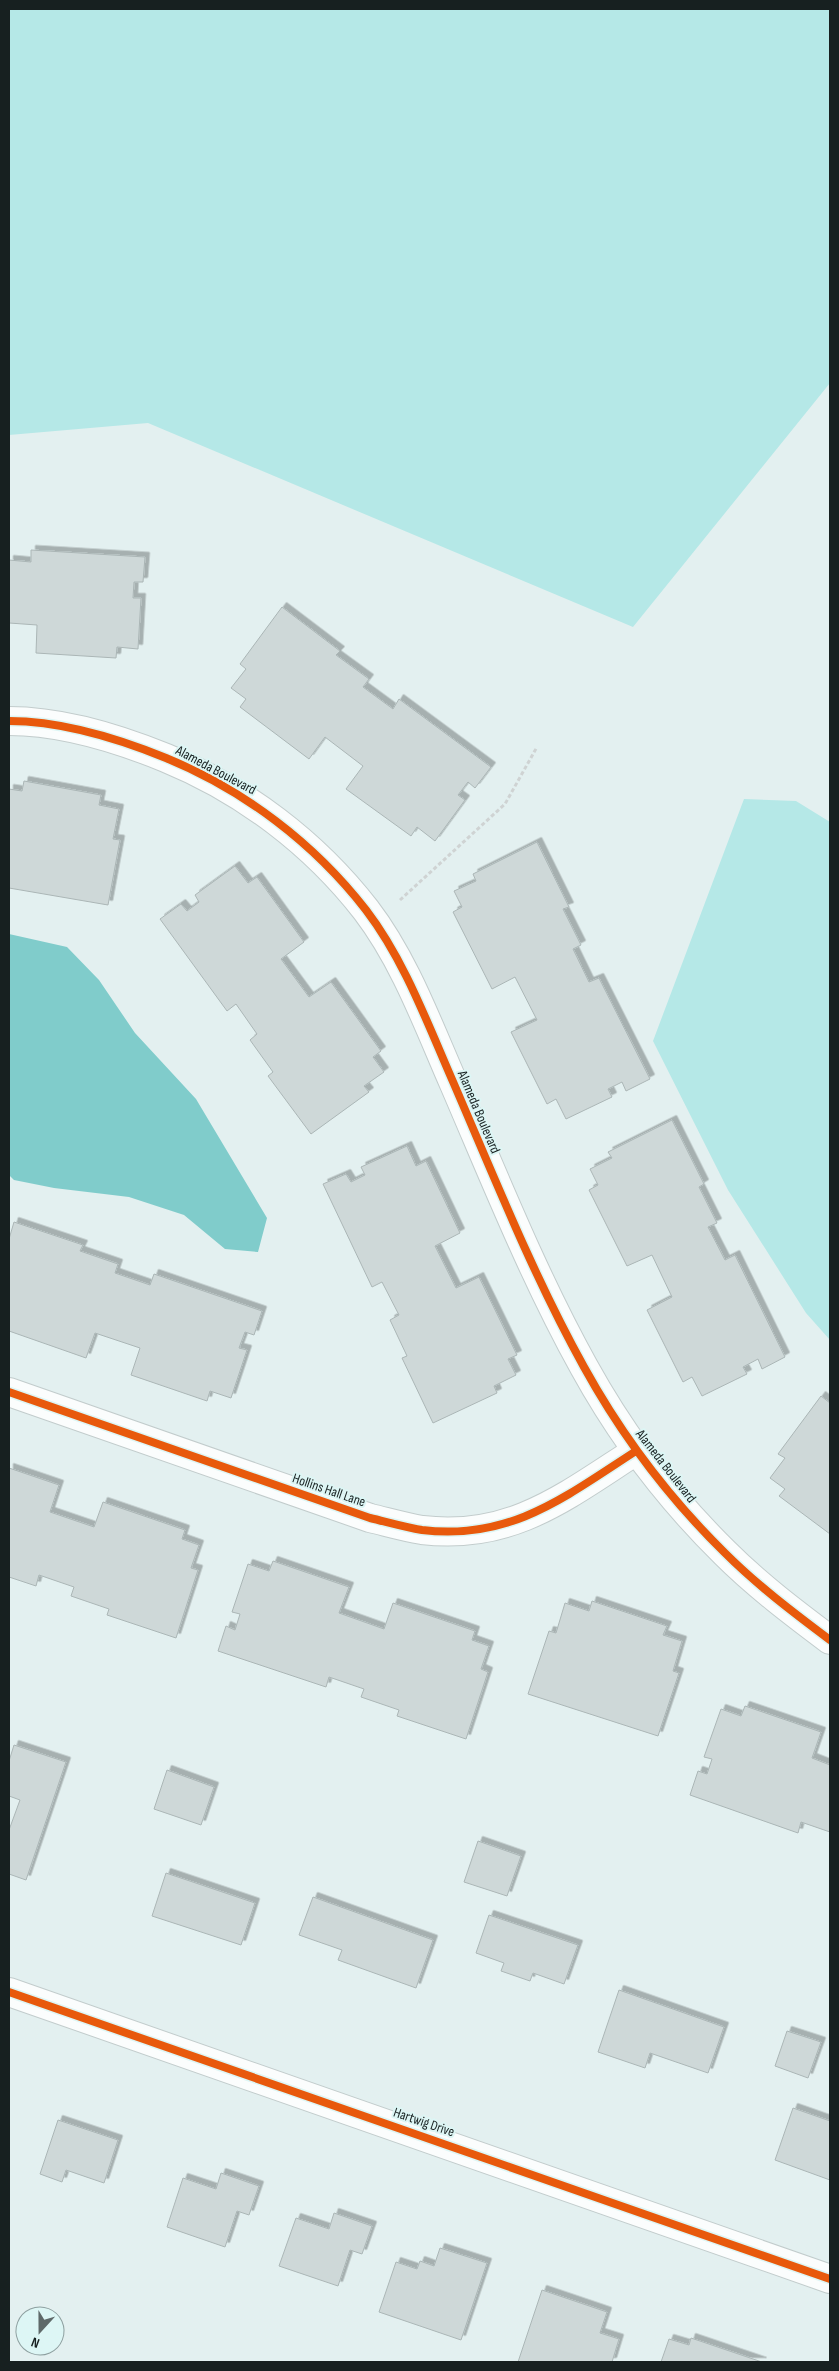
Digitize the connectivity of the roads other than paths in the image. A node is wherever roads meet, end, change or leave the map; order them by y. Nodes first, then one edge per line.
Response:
1 (9, 721) edge
2 (9, 1392) edge
3 (636, 1451) junction
4 (830, 1640) edge
5 (9, 1992) edge
6 (830, 2278) edge

1 - 3 street, Alameda Boulevard
2 - 3 street, Hollins Hall Lane
3 - 4 street, Alameda Boulevard
5 - 6 street, Hartwig Drive

